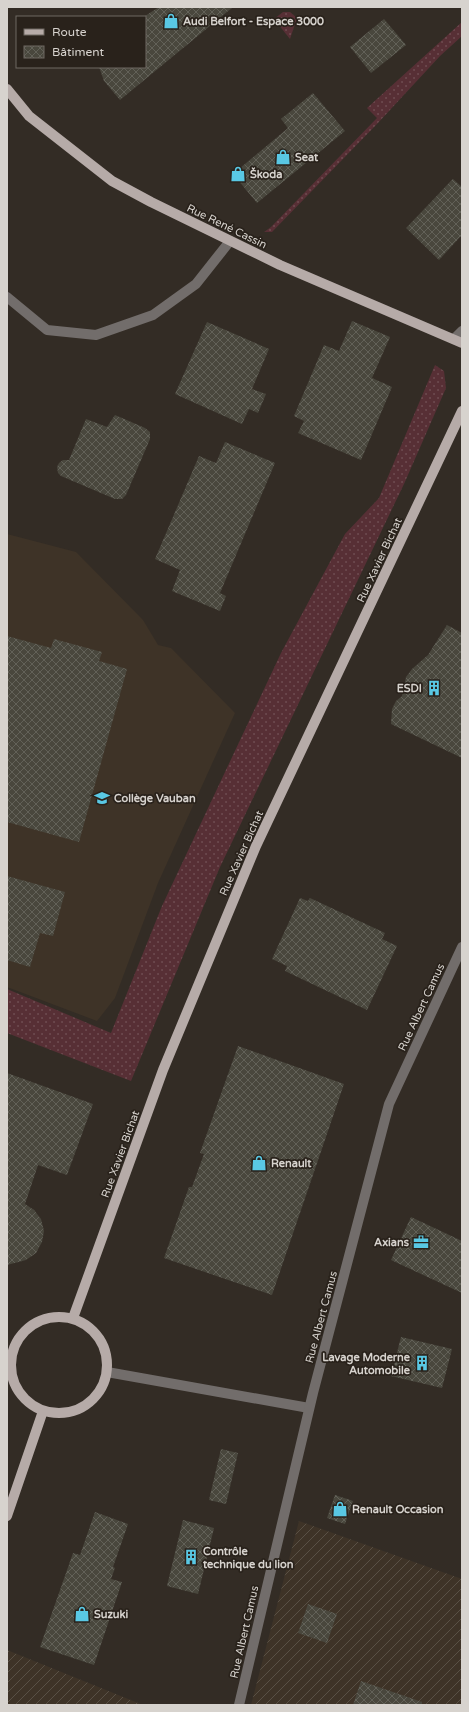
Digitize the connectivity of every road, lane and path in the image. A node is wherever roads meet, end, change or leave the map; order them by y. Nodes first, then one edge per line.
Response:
1 (7, 89) edge
2 (230, 241) junction
3 (7, 297) edge
4 (462, 331) edge
5 (458, 341) edge
6 (462, 411) edge
7 (462, 947) edge
8 (73, 1318) junction
9 (9, 1358) edge
10 (107, 1372) junction
11 (309, 1408) junction
12 (43, 1411) junction
13 (7, 1516) edge
14 (239, 1705) edge

1 - 2 main road, Rue René Cassin
2 - 3 street
2 - 5 main road, Rue René Cassin
4 - 5 street
6 - 8 main road, Rue Xavier Bichat
7 - 11 street, Rue Albert Camus
8 - 9 main road
8 - 10 main road
9 - 12 main road
10 - 11 street
10 - 12 main road
11 - 14 street, Rue Albert Camus
12 - 13 main road

